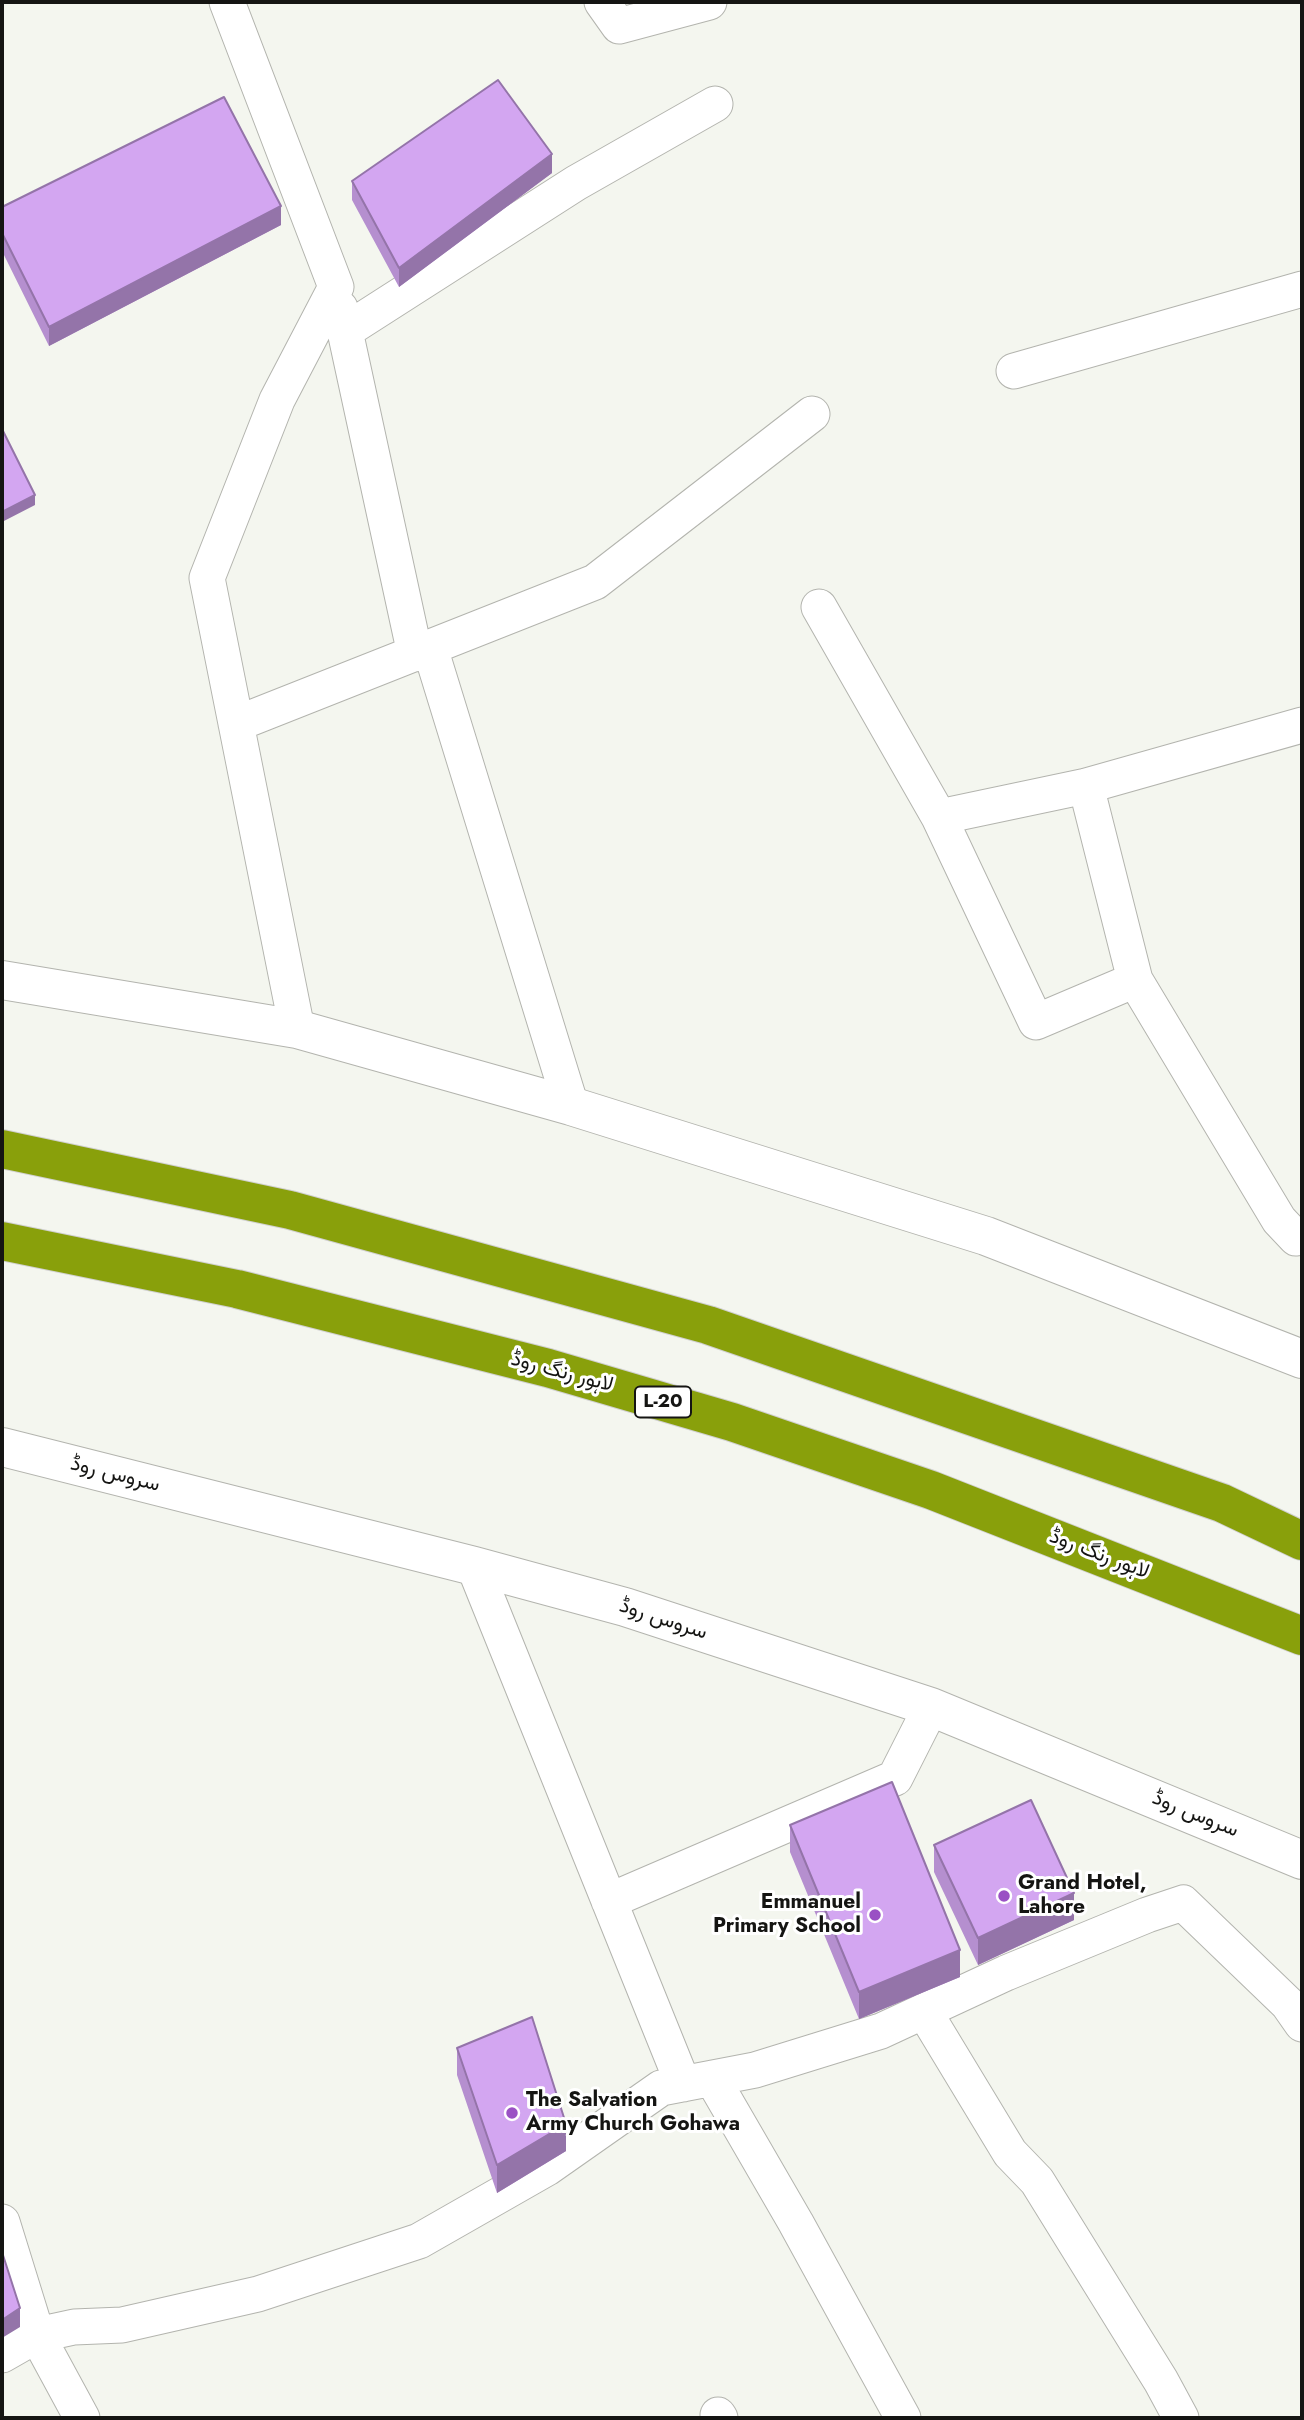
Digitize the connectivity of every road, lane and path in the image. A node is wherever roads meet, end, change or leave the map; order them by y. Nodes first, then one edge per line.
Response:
1 (227, 2) edge
2 (602, 2) edge
3 (709, 2) edge
4 (715, 104) dead end
5 (336, 288) junction
6 (1302, 289) edge
7 (345, 331) junction
8 (1014, 372) dead end
9 (812, 414) dead end
10 (819, 607) dead end
11 (423, 651) junction
12 (236, 724) junction
13 (1302, 725) edge
14 (1086, 786) junction
15 (939, 817) junction
16 (2, 980) edge
17 (1135, 980) junction
18 (297, 1029) junction
19 (571, 1106) junction
20 (2, 1149) edge
21 (1302, 1237) edge
22 (2, 1241) edge
23 (1302, 1359) edge
24 (2, 1447) edge
25 (1302, 1542) edge
26 (474, 1566) junction
27 (1302, 1636) edge
28 (932, 1707) junction
29 (1302, 1860) edge
30 (609, 1901) junction
31 (924, 2011) junction
32 (1302, 2024) edge
33 (698, 2081) junction
34 (2, 2222) edge
35 (37, 2335) junction
36 (2, 2355) edge
37 (82, 2418) edge
38 (903, 2418) edge
39 (1181, 2418) edge

1 - 5 street
2 - 3 street
4 - 7 street
5 - 7 street
5 - 12 street
6 - 8 street
7 - 11 street
9 - 11 street
10 - 15 street
11 - 12 street
11 - 19 street
12 - 18 street
13 - 14 street
14 - 15 street
14 - 17 street
15 - 17 street
16 - 18 street
17 - 21 street
18 - 19 street
19 - 23 street
20 - 25 highway
22 - 27 highway, لاہور رنگ روڈ / L-20
24 - 26 street, سروس روڈ
26 - 28 street, سروس روڈ
26 - 30 street
28 - 29 street, سروس روڈ
28 - 30 street
30 - 33 street
31 - 32 street
31 - 33 street
31 - 39 street
33 - 35 street
33 - 38 street
34 - 35 street
35 - 36 street
35 - 37 street

